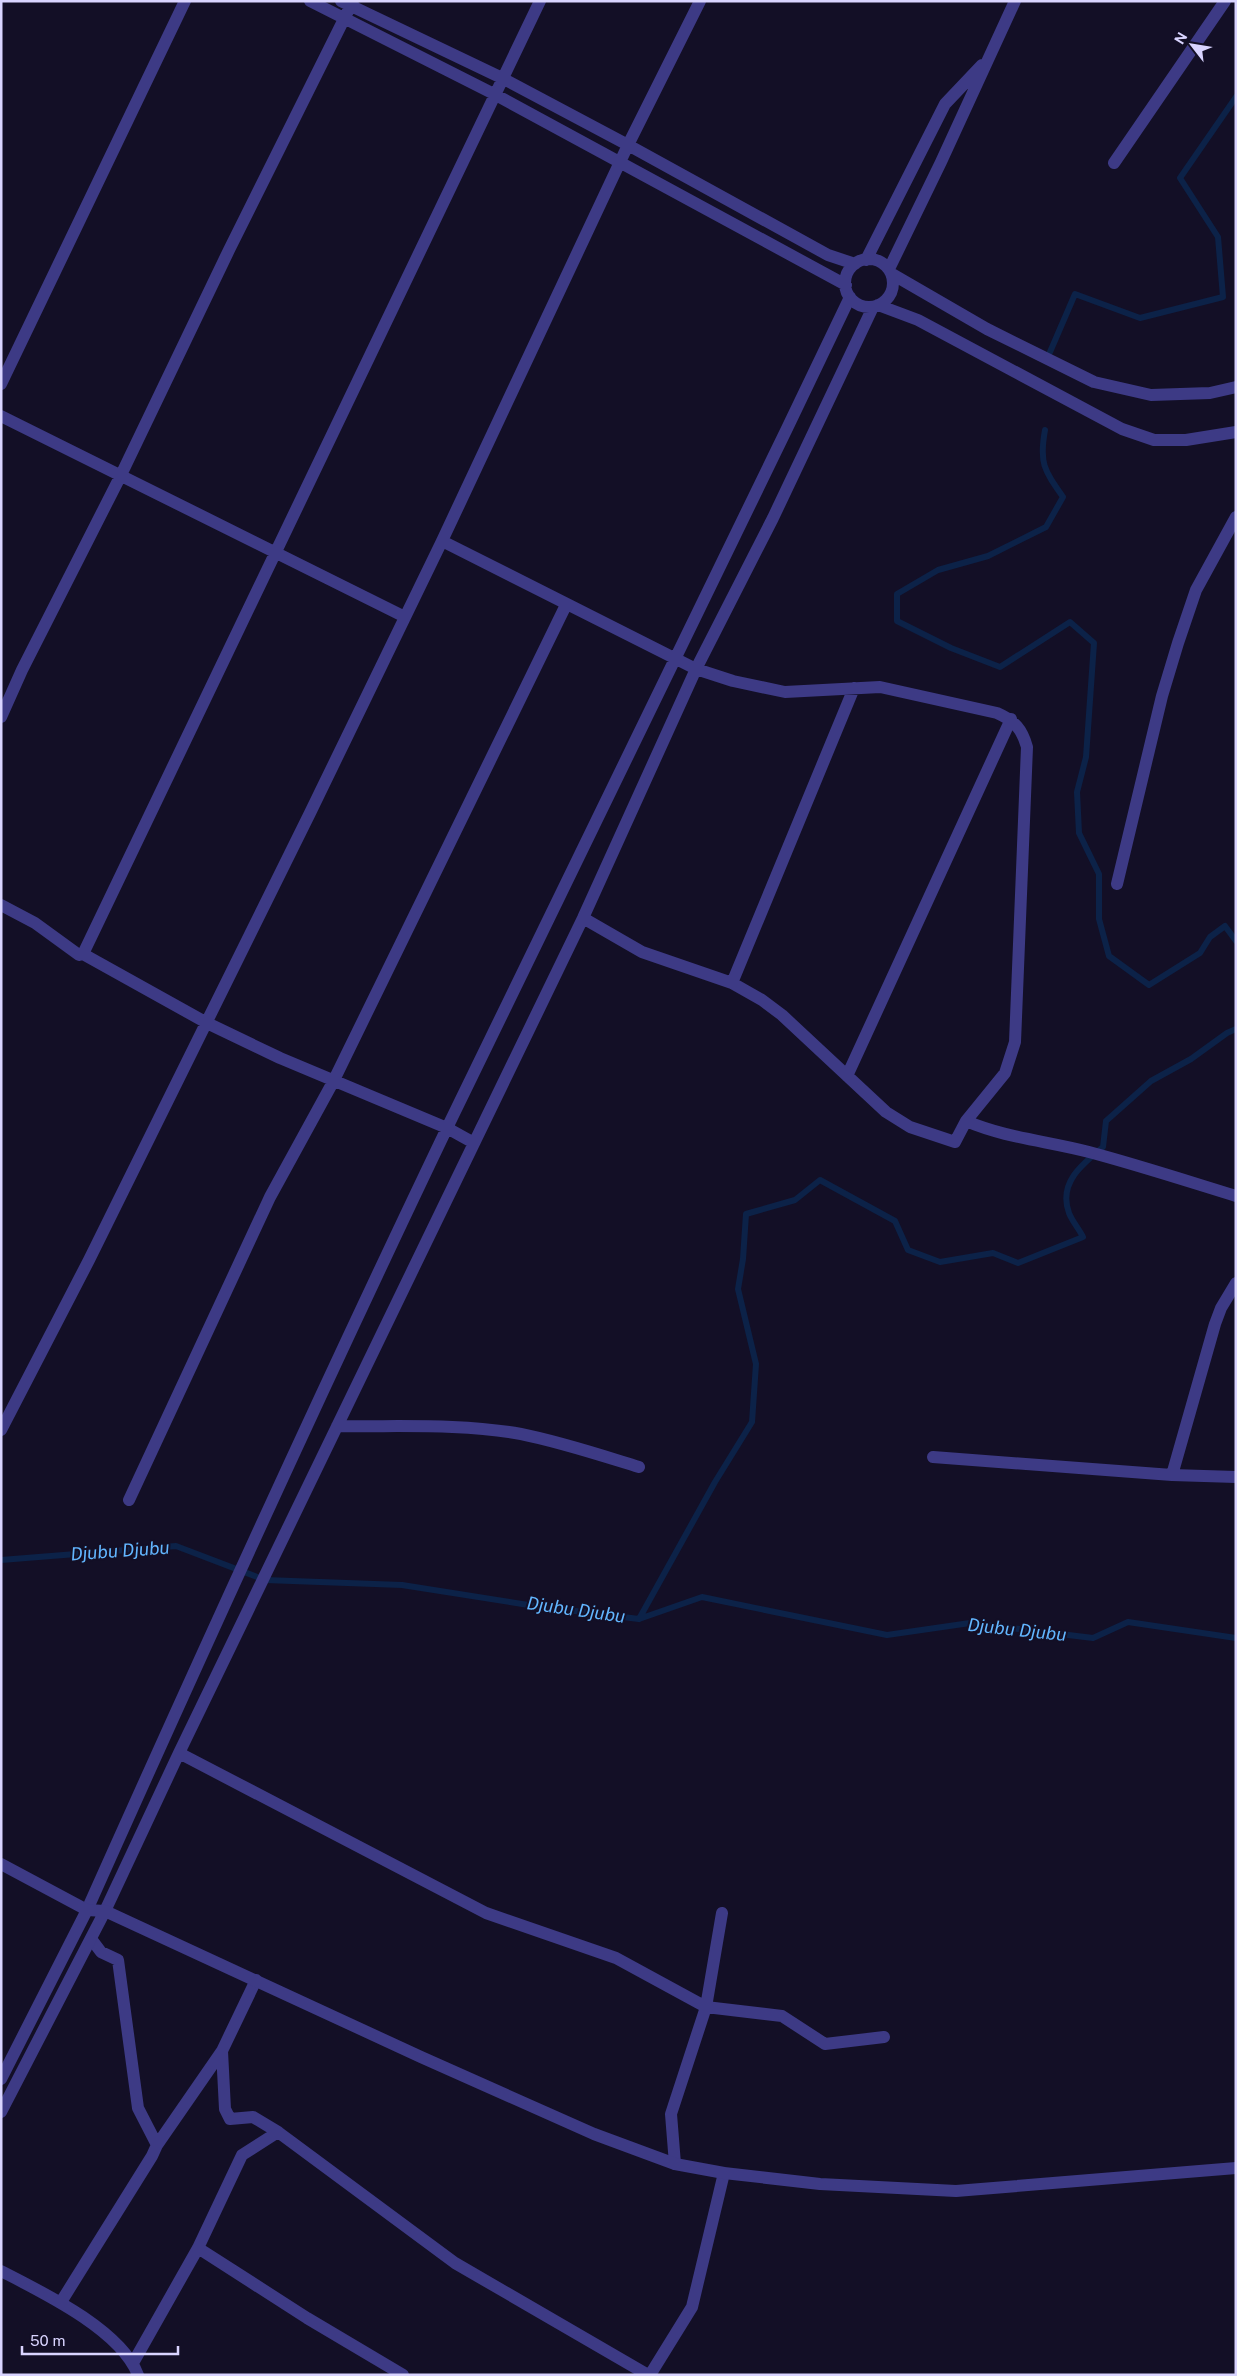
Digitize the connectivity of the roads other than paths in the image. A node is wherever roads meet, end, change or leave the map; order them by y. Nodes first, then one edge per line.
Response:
1 (185, 1) edge
2 (310, 1) edge
3 (540, 1) edge
4 (700, 1) edge
5 (1016, 1) edge
6 (1225, 1) edge
7 (347, 7) edge
8 (989, 58) junction
9 (502, 78) junction
10 (494, 94) junction
11 (628, 145) junction
12 (620, 163) junction
13 (1114, 163) dead end
14 (861, 262) junction
15 (890, 271) junction
16 (848, 291) junction
17 (875, 306) junction
18 (1, 384) edge
19 (1236, 387) edge
20 (1, 416) edge
21 (1236, 432) edge
22 (121, 475) junction
23 (1236, 517) edge
24 (442, 541) junction
25 (276, 553) junction
26 (566, 605) junction
27 (405, 617) junction
28 (675, 660) junction
29 (696, 669) junction
30 (854, 688) junction
31 (1, 717) edge
32 (1011, 719) junction
33 (1117, 884) dead end
34 (1, 905) edge
35 (583, 918) junction
36 (83, 954) junction
37 (732, 983) junction
38 (207, 1023) junction
39 (847, 1076) junction
40 (334, 1082) junction
41 (966, 1121) junction
42 (447, 1128) junction
43 (474, 1142) junction
44 (1236, 1196) edge
45 (1236, 1283) edge
46 (337, 1426) junction
47 (1, 1430) edge
48 (933, 1457) dead end
49 (639, 1467) dead end
50 (1172, 1475) junction
51 (1236, 1477) edge
52 (129, 1500) dead end
53 (179, 1753) junction
54 (1, 1864) edge
55 (87, 1910) junction
56 (105, 1910) junction
57 (722, 1913) dead end
58 (92, 1940) junction
59 (256, 1980) junction
60 (706, 2006) junction
61 (884, 2037) dead end
62 (222, 2051) junction
63 (1, 2079) edge
64 (1, 2112) edge
65 (278, 2132) junction
66 (157, 2145) junction
67 (675, 2164) junction
68 (1236, 2168) edge
69 (724, 2173) junction
70 (198, 2248) junction
71 (1, 2271) edge
72 (62, 2302) junction
73 (136, 2369) edge
74 (403, 2375) edge
75 (649, 2375) edge

1 - 18 street
2 - 7 street
3 - 9 street
4 - 11 street
5 - 8 street
6 - 13 street
7 - 9 street
7 - 10 street
7 - 22 street
8 - 14 street
8 - 15 street
9 - 10 street
9 - 11 street
10 - 12 street
10 - 25 street
11 - 12 street
11 - 14 street
12 - 16 street
12 - 24 street
14 - 15 street
14 - 16 street
15 - 17 street
15 - 19 street
16 - 17 street
16 - 28 street
17 - 21 street
17 - 29 street
20 - 22 street
22 - 25 street
22 - 31 street
23 - 33 street
24 - 26 street
24 - 27 street
25 - 27 street
25 - 36 street
26 - 28 street
26 - 40 street
27 - 38 street
28 - 29 street
28 - 42 street
29 - 30 street
29 - 35 street
30 - 32 street
30 - 37 street
32 - 39 street
32 - 41 street
34 - 36 street
35 - 37 street
35 - 43 street
36 - 38 street
37 - 39 street
38 - 40 street
38 - 47 street
39 - 41 street
40 - 42 street
40 - 52 street
41 - 44 street
42 - 43 street
42 - 55 street
43 - 46 street
45 - 50 street
46 - 49 street
46 - 53 street
48 - 50 street
50 - 51 street
53 - 56 street
53 - 60 street
54 - 55 street
55 - 56 street
55 - 63 street
56 - 58 street
56 - 59 street
57 - 60 street
58 - 64 street
58 - 66 street
59 - 62 street
59 - 67 street
60 - 61 street
60 - 67 street
62 - 65 street
62 - 66 street
65 - 70 street
65 - 75 street
66 - 72 street
67 - 69 street
68 - 69 street
69 - 75 street
70 - 73 street
70 - 74 street
71 - 72 street
72 - 73 street

